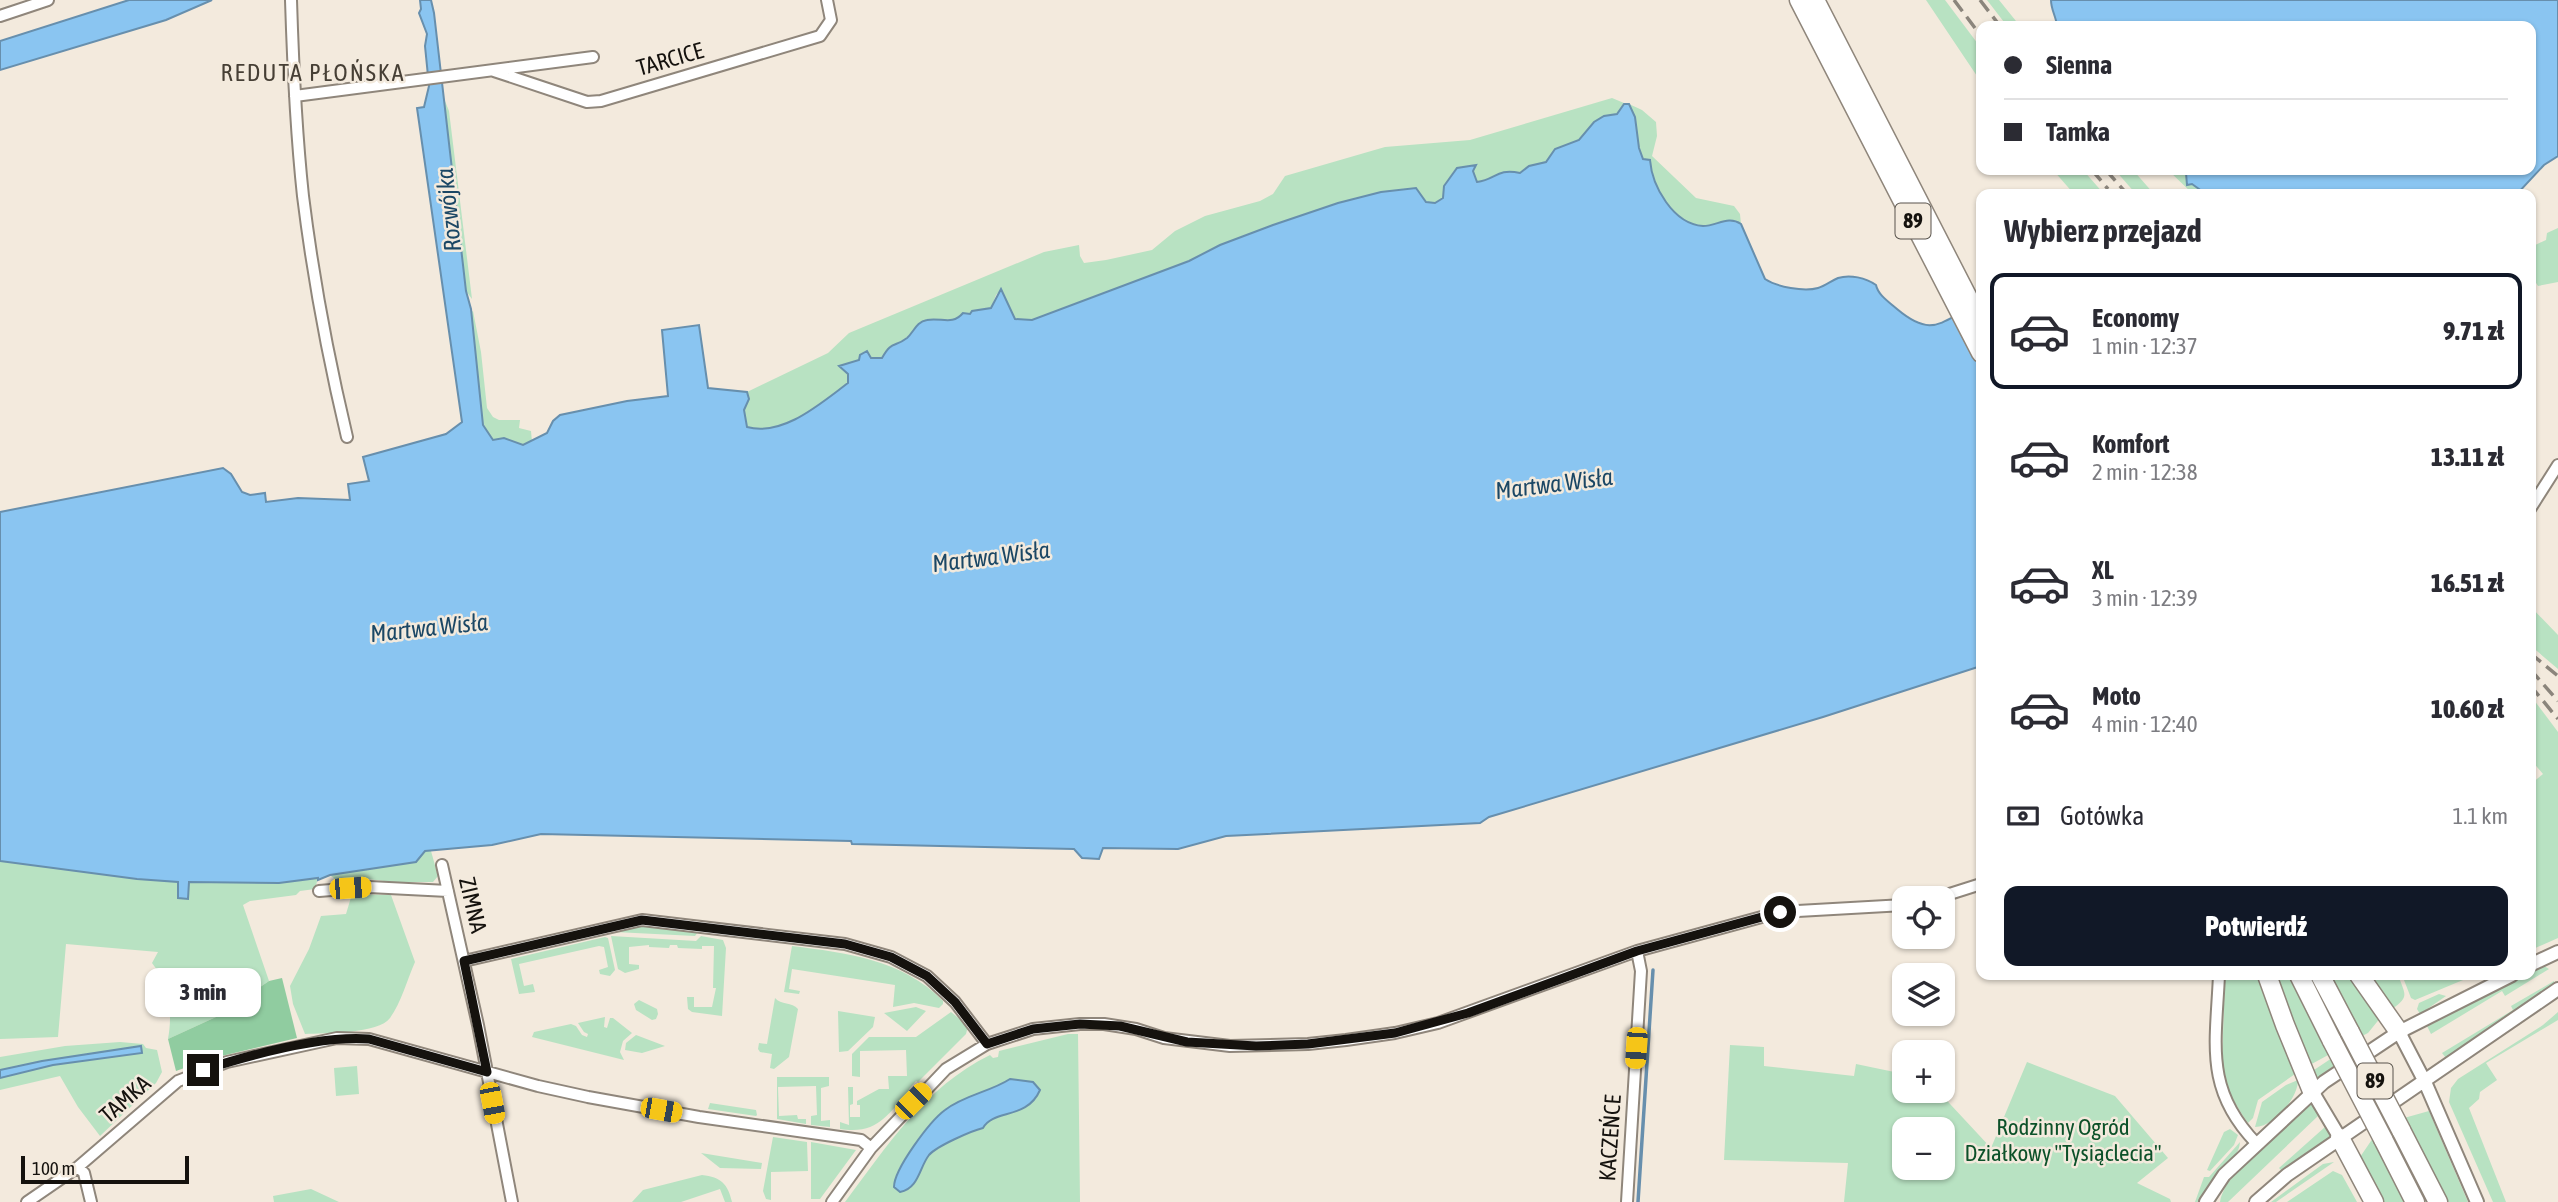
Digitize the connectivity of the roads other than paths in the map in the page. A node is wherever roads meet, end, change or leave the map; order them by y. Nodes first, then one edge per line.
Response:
1 (48, 0) edge
2 (290, 0) edge
3 (827, 0) edge
4 (1799, 0) edge
5 (1815, 0) edge
6 (0, 16) edge
7 (593, 57) dead end
8 (494, 71) junction
9 (1851, 86) junction
10 (295, 96) junction
11 (1976, 314) edge
12 (1976, 343) edge
13 (347, 437) dead end
14 (2558, 465) edge
15 (2536, 500) edge
16 (442, 865) dead end
17 (1976, 886) edge
18 (319, 891) dead end
19 (448, 891) junction
20 (1955, 892) edge
21 (1892, 906) edge
22 (1637, 951) junction
23 (2556, 957) edge
24 (464, 961) junction
25 (2536, 963) edge
26 (2219, 980) edge
27 (2269, 980) edge
28 (2302, 980) edge
29 (2323, 980) edge
30 (2363, 980) edge
31 (2502, 980) edge
32 (2558, 989) edge
33 (2399, 1032) junction
34 (987, 1044) junction
35 (487, 1072) junction
36 (2425, 1082) junction
37 (2312, 1091) junction
38 (2340, 1138) junction
39 (2256, 1143) junction
40 (871, 1148) junction
41 (78, 1167) junction
42 (2207, 1201) edge
43 (27, 1202) edge
44 (91, 1202) edge
45 (512, 1202) edge
46 (832, 1202) edge
47 (1627, 1202) edge
48 (2256, 1202) edge
49 (2374, 1202) edge
50 (2415, 1202) edge
51 (2438, 1202) edge
52 (2477, 1202) edge

1 - 6 street
2 - 10 street
3 - 8 street, TARCICE
4 - 9 highway, 89
5 - 9 highway, 89
7 - 8 street, TARCICE
8 - 10 street, TARCICE
9 - 11 highway, 89
9 - 12 highway, 89
10 - 13 street
14 - 15 street
16 - 19 street, ZIMNA
17 - 20 street
18 - 19 street
19 - 24 street, ZIMNA
21 - 22 street
22 - 34 street
22 - 47 street, KACZEŃCE
23 - 25 street
24 - 34 street
24 - 35 street, ZIMNA
26 - 39 street
27 - 37 highway
28 - 50 highway, 89, bridge
29 - 51 highway, 89, bridge
30 - 33 highway
31 - 33 street
32 - 36 street
33 - 36 street
33 - 37 street
34 - 40 street
35 - 40 street, TAMKA
35 - 41 street, TAMKA
35 - 45 street, ZIMNA
36 - 38 street
36 - 52 street
37 - 38 street
37 - 39 street
38 - 48 street
38 - 49 highway
39 - 42 street
40 - 46 street
41 - 43 street, TAMKA
41 - 44 street

